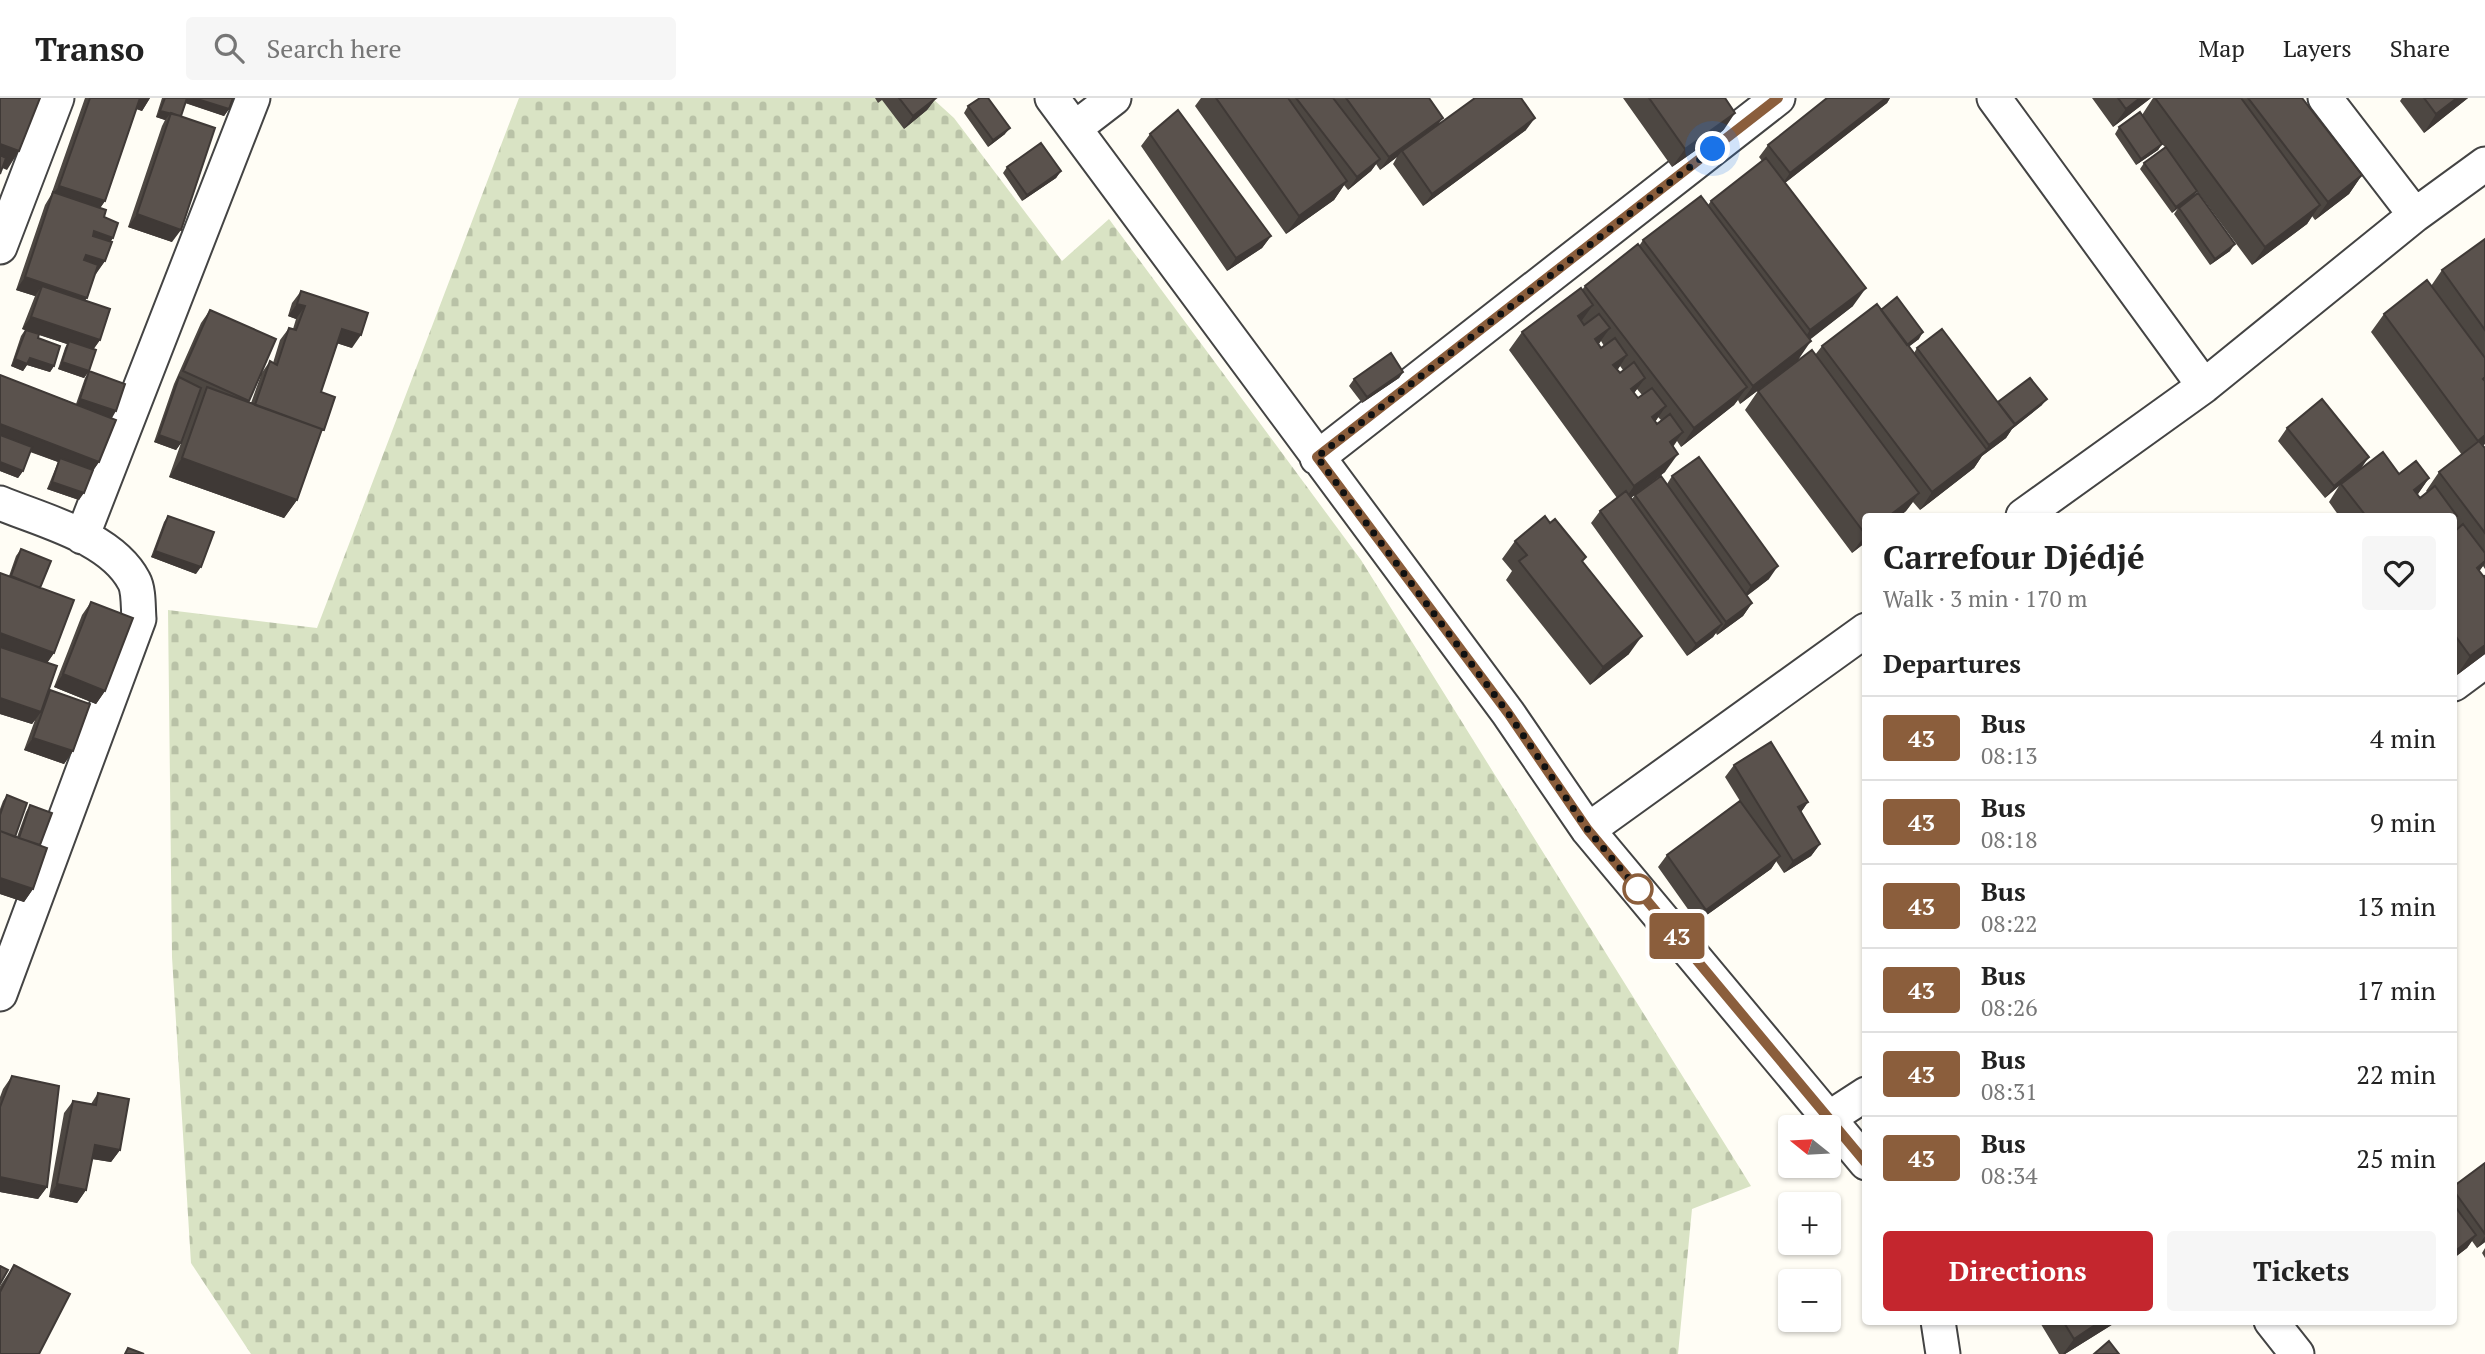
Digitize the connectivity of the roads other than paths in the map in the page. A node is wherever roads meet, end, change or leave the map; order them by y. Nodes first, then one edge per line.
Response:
1 (57, 98) edge
2 (253, 98) edge
3 (1052, 98) edge
4 (1114, 98) edge
5 (1778, 98) edge
6 (1994, 98) edge
7 (2325, 98) edge
8 (1075, 128) junction
9 (2484, 167) edge
10 (2415, 215) junction
11 (0, 247) edge
12 (2204, 386) junction
13 (1317, 457) junction
14 (0, 503) edge
15 (2027, 513) edge
16 (82, 537) junction
17 (1862, 633) edge
18 (2485, 661) edge
19 (2457, 682) edge
20 (1588, 830) junction
21 (0, 994) edge
22 (1862, 1097) edge
23 (1826, 1115) edge
24 (1834, 1115) edge
25 (1841, 1133) edge
26 (1862, 1158) edge
27 (1939, 1325) edge
28 (2274, 1325) edge
29 (1943, 1354) edge
30 (2297, 1354) edge

1 - 11 street
2 - 16 street
3 - 8 street
4 - 8 street
5 - 13 street
6 - 12 street
7 - 10 street
8 - 13 street
9 - 10 street
10 - 12 street
12 - 15 street
13 - 20 street
14 - 16 street
16 - 21 street
17 - 20 street
18 - 19 street
20 - 23 street
22 - 24 street
25 - 26 street
27 - 29 street
28 - 30 street

